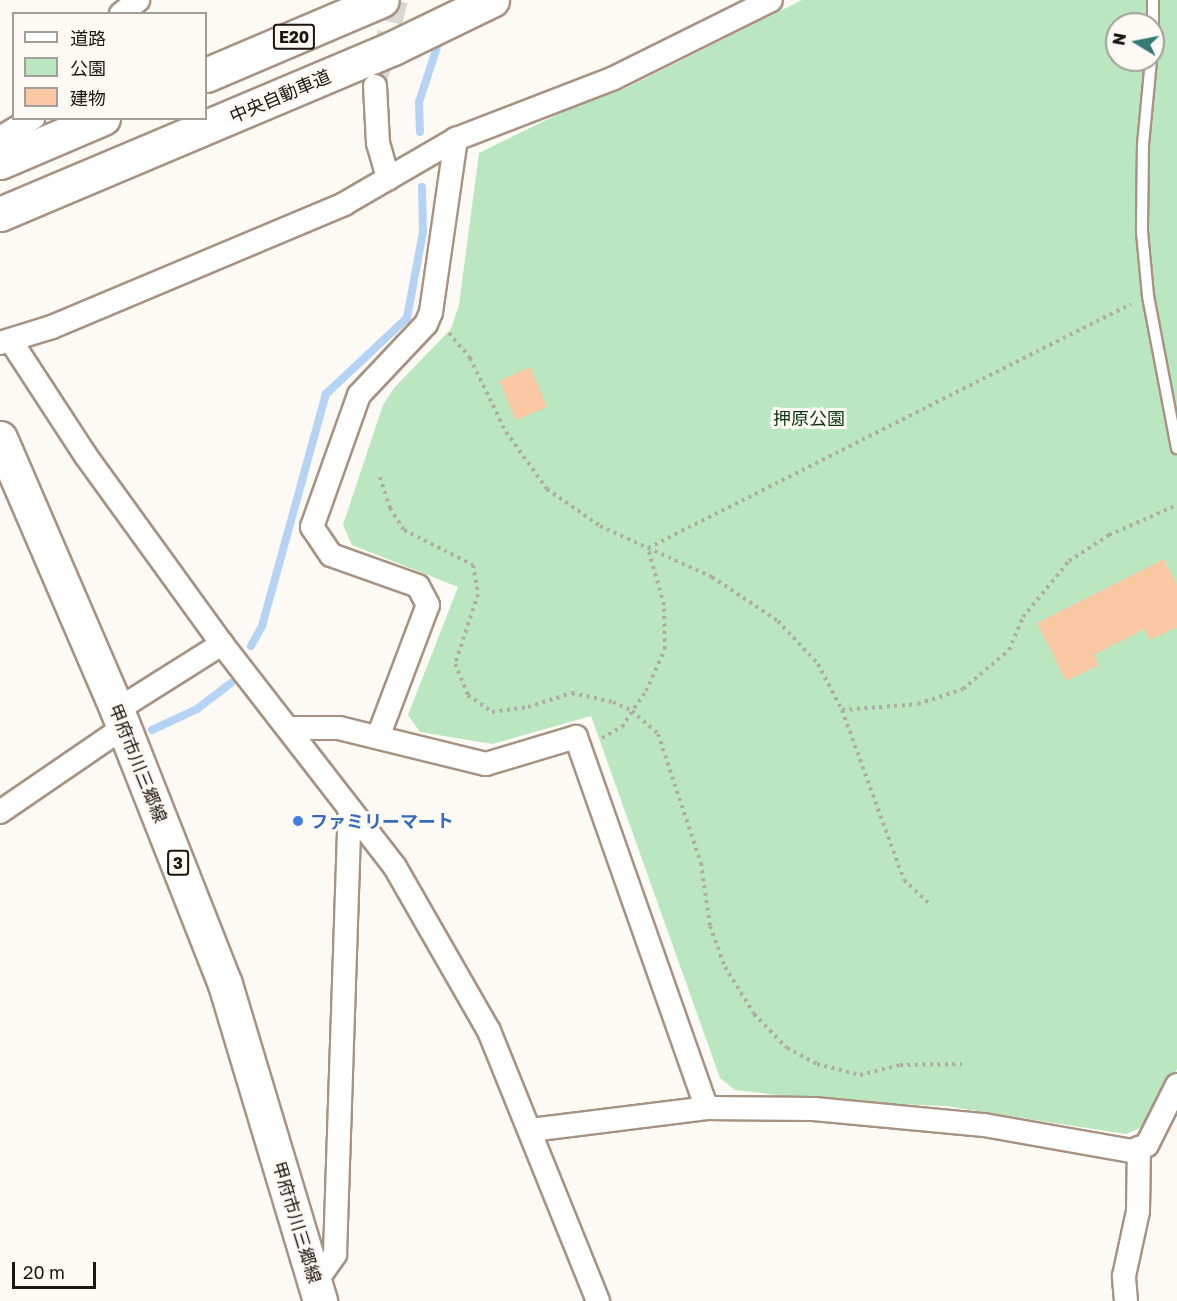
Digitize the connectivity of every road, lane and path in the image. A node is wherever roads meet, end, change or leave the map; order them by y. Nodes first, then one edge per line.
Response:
1 (138, 0) edge
2 (382, 0) edge
3 (492, 0) edge
4 (771, 0) edge
5 (123, 12) edge
6 (1150, 72) edge
7 (207, 75) edge
8 (375, 86) tunnel mouth
9 (93, 120) edge
10 (41, 130) edge
11 (0, 138) edge
12 (456, 139) junction
13 (0, 162) edge
14 (388, 179) junction
15 (0, 214) edge
16 (1148, 296) junction
17 (431, 312) junction
18 (5, 342) edge
19 (0, 438) edge
20 (1177, 448) edge
21 (380, 477) dead end
22 (1177, 505) edge
23 (648, 548) junction
24 (222, 644) junction
25 (842, 710) junction
26 (632, 711) junction
27 (121, 719) junction
28 (288, 728) junction
29 (378, 737) junction
30 (580, 749) junction
31 (350, 809) junction
32 (0, 812) edge
33 (930, 904) dead end
34 (962, 1064) dead end
35 (1177, 1085) edge
36 (707, 1108) junction
37 (531, 1130) junction
38 (1139, 1148) junction
39 (318, 1292) edge
40 (598, 1301) edge
41 (1126, 1301) edge

1 - 5 street
2 - 7 main road, E20
3 - 15 main road, 中央自動車道
4 - 12 street
6 - 16 lane
8 - 14 street
9 - 10 main road
10 - 11 street
10 - 13 main road
12 - 14 street
12 - 17 street
14 - 18 street
16 - 20 lane
16 - 23 path
17 - 23 path
17 - 29 street
18 - 24 street
19 - 27 main road, 甲府市川三郷線 / 3
21 - 26 path
22 - 25 path
23 - 25 path
23 - 26 path
24 - 27 street
24 - 28 street
25 - 33 path
26 - 30 path
26 - 34 path
27 - 32 street
27 - 39 main road, 甲府市川三郷線 / 3
28 - 29 street
28 - 31 street
29 - 30 street
30 - 36 street
31 - 37 street
31 - 39 street
35 - 38 street
36 - 37 street
36 - 38 street
37 - 40 street
38 - 41 street

